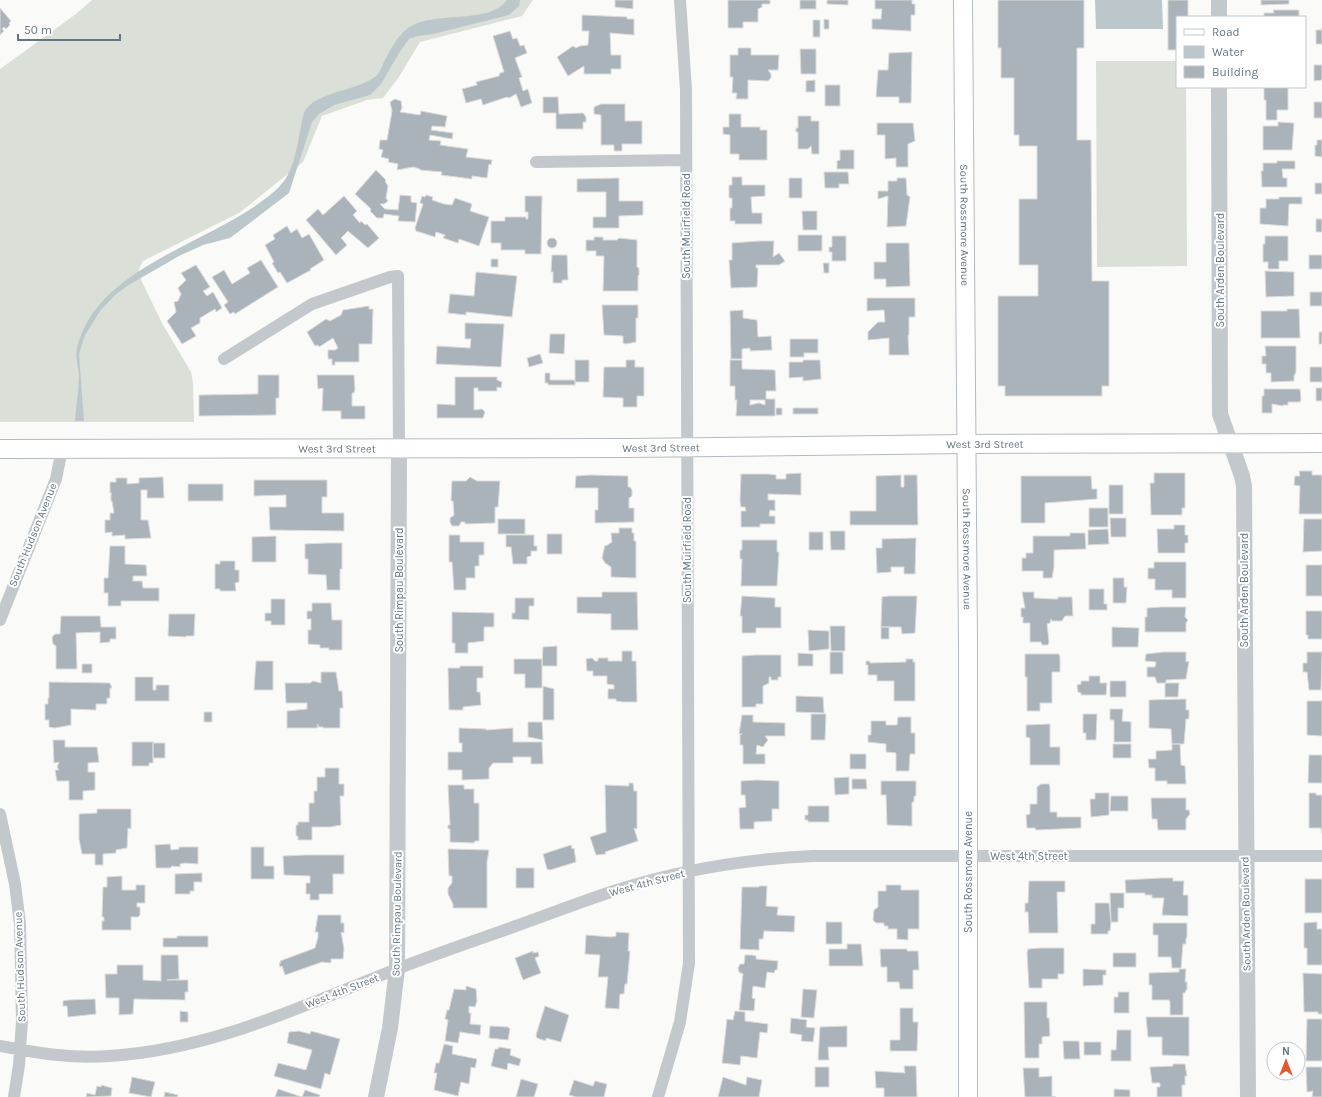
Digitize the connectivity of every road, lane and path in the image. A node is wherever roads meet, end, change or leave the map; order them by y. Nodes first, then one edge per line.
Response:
1 (680, 0) edge
2 (963, 0) edge
3 (1219, 0) edge
4 (1219, 16) edge
5 (1219, 88) edge
6 (686, 160) junction
7 (536, 162) dead end
8 (224, 359) dead end
9 (1231, 443) junction
10 (1322, 443) edge
11 (966, 444) junction
12 (687, 447) junction
13 (399, 448) junction
14 (0, 449) edge
15 (62, 449) junction
16 (0, 620) edge
17 (0, 814) edge
18 (1246, 856) junction
19 (1322, 856) edge
20 (968, 857) junction
21 (689, 872) junction
22 (397, 969) junction
23 (0, 1046) edge
24 (20, 1050) junction
25 (14, 1097) edge
26 (376, 1097) edge
27 (658, 1097) edge
28 (968, 1097) edge
29 (1248, 1097) edge

1 - 6 street, South Muirfield Road
2 - 11 main road, South Rossmore Avenue
3 - 4 street
5 - 9 street, South Arden Boulevard
6 - 7 street
6 - 12 street, South Muirfield Road
8 - 13 street, South Rimpau Boulevard
9 - 10 main road, West 3rd Street
9 - 11 main road, West 3rd Street
9 - 18 street, South Arden Boulevard
11 - 12 main road, West 3rd Street
11 - 20 main road, South Rossmore Avenue
12 - 13 main road, West 3rd Street
12 - 21 street, South Muirfield Road
13 - 15 main road, West 3rd Street
13 - 22 street, South Rimpau Boulevard
14 - 15 main road, West 3rd Street
15 - 16 street, South Hudson Avenue
17 - 24 street, South Hudson Avenue
18 - 19 street, West 4th Street
18 - 20 street, West 4th Street
18 - 29 street, South Arden Boulevard
20 - 21 street, West 4th Street
20 - 28 main road, South Rossmore Avenue
21 - 22 street, West 4th Street
21 - 27 street, South Muirfield Road
22 - 24 street, West 4th Street
22 - 26 street, South Rimpau Boulevard
23 - 24 street, West 4th Street
24 - 25 street, South Hudson Avenue

